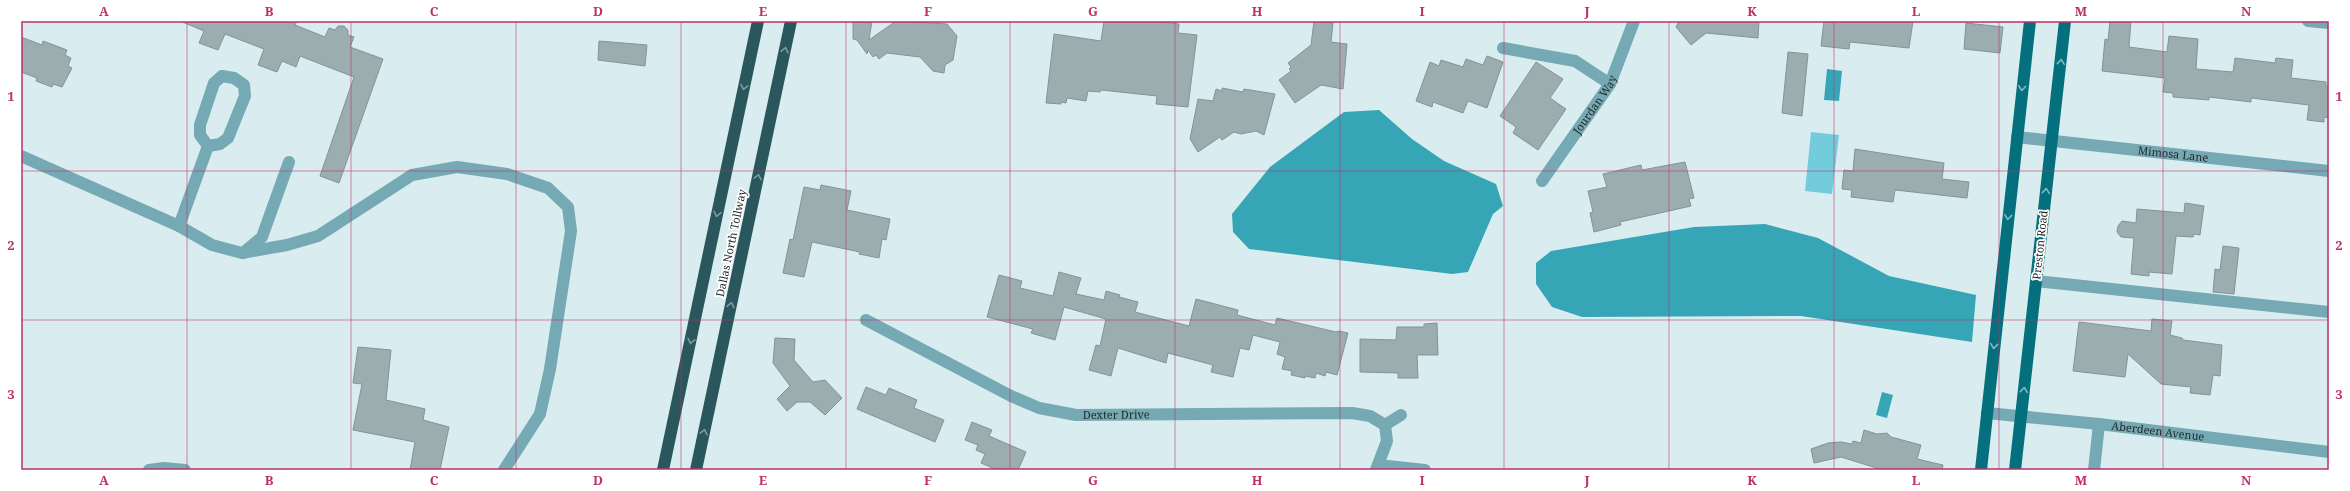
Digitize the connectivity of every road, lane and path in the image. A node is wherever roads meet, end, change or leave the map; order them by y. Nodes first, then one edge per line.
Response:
1 (758, 21) edge
2 (791, 21) edge
3 (1634, 21) edge
4 (2030, 21) edge
5 (2065, 21) edge
6 (2308, 21) edge
7 (2329, 23) edge
8 (1503, 48) dead end
9 (1610, 84) junction
10 (2017, 137) junction
11 (2052, 140) junction
12 (208, 146) junction
13 (21, 156) edge
14 (289, 162) dead end
15 (2329, 171) edge
16 (1542, 181) dead end
17 (179, 226) junction
18 (242, 253) junction
19 (2036, 281) junction
20 (2329, 312) edge
21 (866, 320) dead end
22 (1987, 413) junction
23 (1401, 415) dead end
24 (2021, 417) junction
25 (2099, 424) junction
26 (1385, 425) junction
27 (2329, 452) edge
28 (1377, 468) edge
29 (149, 470) edge
30 (185, 470) edge
31 (504, 470) edge
32 (663, 470) edge
33 (696, 470) edge
34 (1424, 470) edge
35 (1981, 470) edge
36 (2015, 470) edge
37 (2094, 470) edge

1 -> 32 highway, Dallas North Tollway
33 -> 2 highway, Dallas North Tollway
3 - 9 street, Jourdan Way
4 -> 10 main road
11 -> 5 main road, Preston Road
6 - 7 street
8 - 9 street
9 - 16 street, Jourdan Way
10 - 11 street, Mimosa Lane
10 -> 22 main road
11 - 15 street, Mimosa Lane
19 -> 11 main road, Preston Road
12 - 12 street
12 - 17 street
13 - 17 street
14 - 18 street
17 - 18 street
18 - 31 street
19 - 20 street
24 -> 19 main road, Preston Road
21 - 26 street, Dexter Drive
22 - 24 street, Aberdeen Avenue
22 - 35 main road
23 - 26 street
24 - 25 street, Aberdeen Avenue
24 - 36 main road, Preston Road
25 - 27 street, Aberdeen Avenue
25 - 37 street
26 - 28 street
28 - 34 street
29 - 30 street

